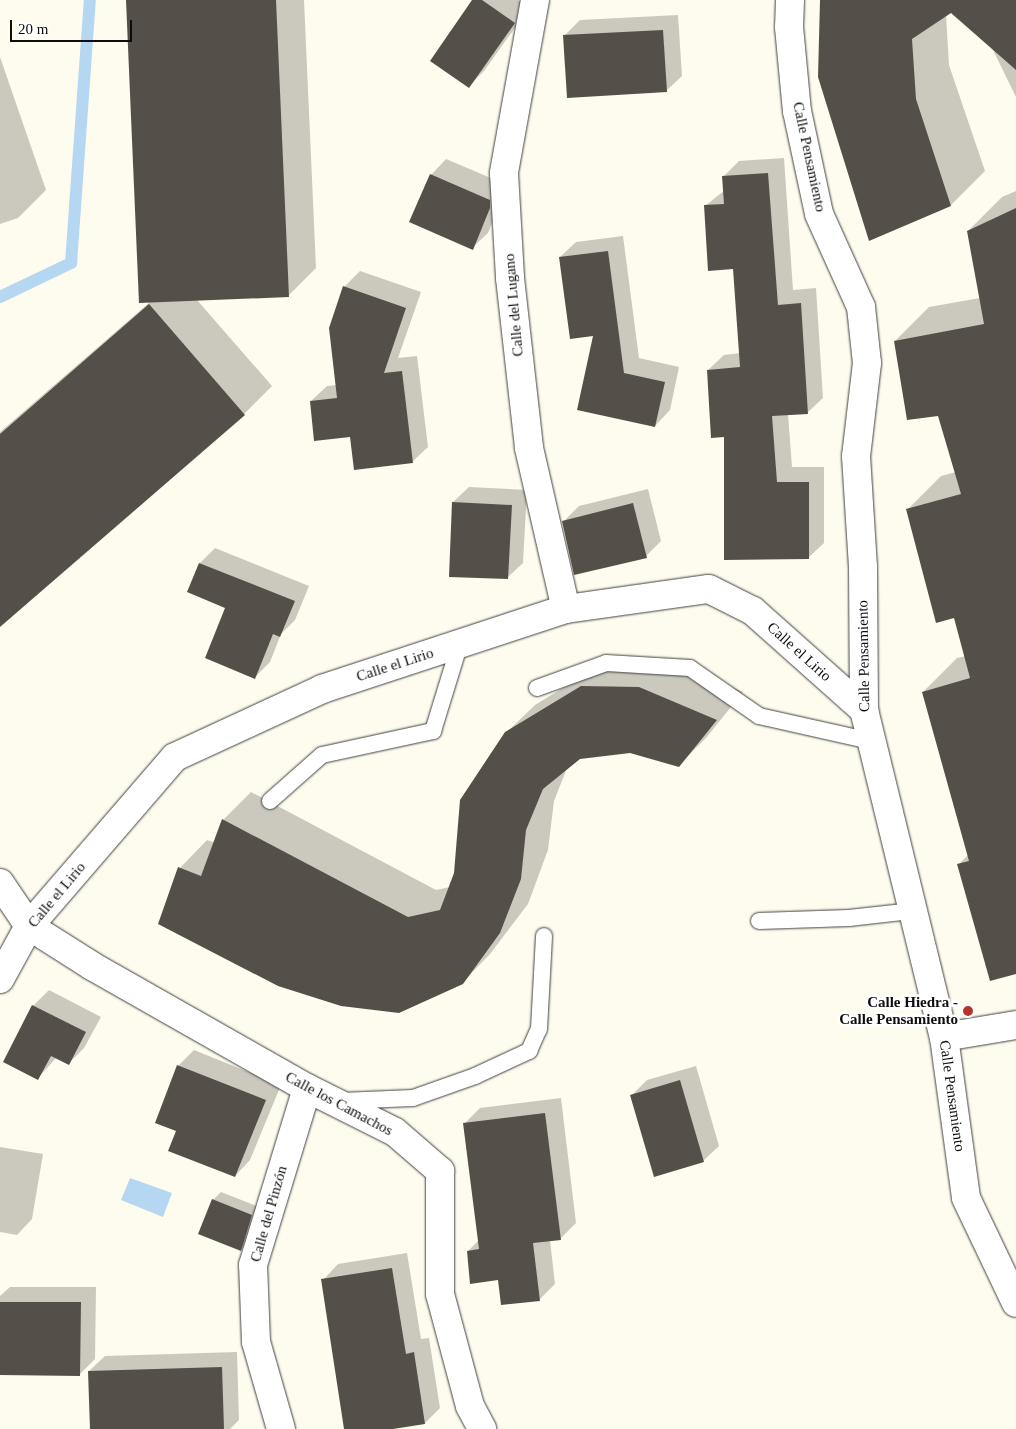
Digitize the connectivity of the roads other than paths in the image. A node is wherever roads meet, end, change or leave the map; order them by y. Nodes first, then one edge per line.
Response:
1 (535, 0) edge
2 (790, 0) edge
3 (566, 609) junction
4 (460, 643) junction
5 (536, 688) dead end
6 (864, 710) junction
7 (871, 741) junction
8 (270, 801) dead end
9 (0, 883) edge
10 (911, 911) junction
11 (759, 920) dead end
12 (29, 926) junction
13 (544, 936) dead end
14 (0, 979) edge
15 (1016, 1025) edge
16 (944, 1037) junction
17 (307, 1088) junction
18 (333, 1101) junction
19 (1016, 1303) edge
20 (281, 1429) edge
21 (482, 1429) edge

1 - 3 street, Calle del Lugano
2 - 6 street, Calle Pensamiento
3 - 4 street, Calle el Lirio
3 - 6 street, Calle el Lirio
4 - 8 lane
4 - 12 street, Calle el Lirio
5 - 7 lane
6 - 7 street, Calle Pensamiento
7 - 10 street, Calle Pensamiento
9 - 12 street
10 - 11 lane
10 - 16 street, Calle Pensamiento
12 - 14 street, Calle el Lirio
12 - 17 street, Calle los Camachos
13 - 18 lane
15 - 16 street
16 - 19 street, Calle Pensamiento
17 - 18 street, Calle los Camachos
17 - 20 street, Calle del Pinzón
18 - 21 street, Calle los Camachos

